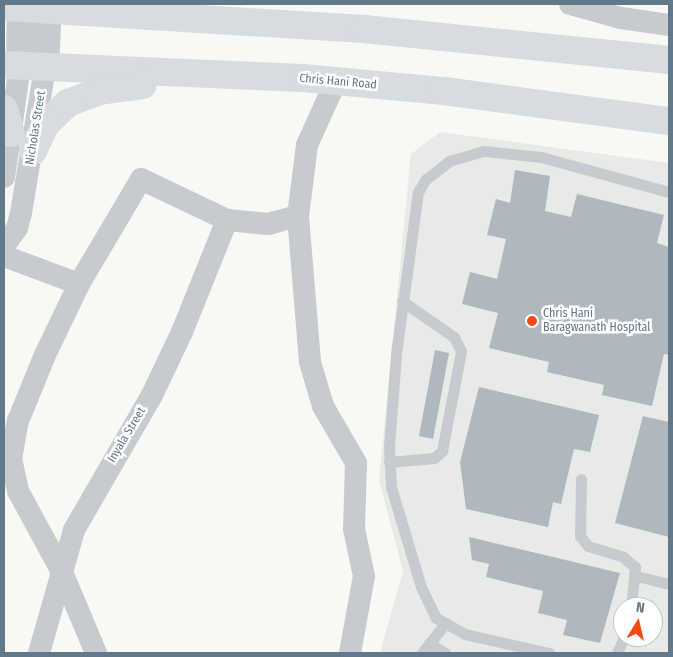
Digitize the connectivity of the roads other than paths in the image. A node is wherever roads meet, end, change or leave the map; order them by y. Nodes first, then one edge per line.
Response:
1 (99, 4) edge
2 (570, 4) edge
3 (15, 7) edge
4 (48, 7) edge
5 (125, 16) junction
6 (669, 25) edge
7 (669, 60) edge
8 (23, 66) edge
9 (186, 75) junction
10 (336, 81) junction
11 (7, 121) edge
12 (669, 122) edge
13 (33, 151) junction
14 (4, 177) edge
15 (669, 192) edge
16 (298, 216) junction
17 (227, 220) junction
18 (4, 246) edge
19 (4, 256) edge
20 (79, 284) junction
21 (402, 301) junction
22 (389, 462) junction
23 (581, 479) dead end
24 (62, 572) junction
25 (637, 576) junction
26 (669, 584) edge
27 (633, 597) edge
28 (445, 624) junction
29 (429, 643) junction
30 (39, 653) edge
31 (96, 653) edge
32 (350, 653) edge
33 (422, 653) edge
34 (445, 653) edge
35 (549, 653) edge

1 - 5 main road
2 - 6 street
3 - 4 main road
3 - 8 street, Nicholas Street
4 - 5 main road
4 - 8 street, Nicholas Street
5 - 7 main road
8 - 9 main road, Chris Hani Road
8 - 11 street, Nicholas Street
8 - 13 street, Nicholas Street
9 - 10 main road, Chris Hani Road
9 - 13 main road
10 - 12 main road, Chris Hani Road
10 - 16 street
11 - 14 street, Nicholas Street
13 - 18 street, Nicholas Street
15 - 21 lane
16 - 17 street
16 - 32 street
17 - 20 street
17 - 24 street, Inyala Street
19 - 20 street
20 - 24 street
21 - 22 lane
21 - 22 lane
22 - 28 lane
23 - 25 lane
24 - 30 street, Inyala Street
24 - 31 street
25 - 26 lane
25 - 27 lane
28 - 29 lane
28 - 35 lane
29 - 33 lane
29 - 34 lane

